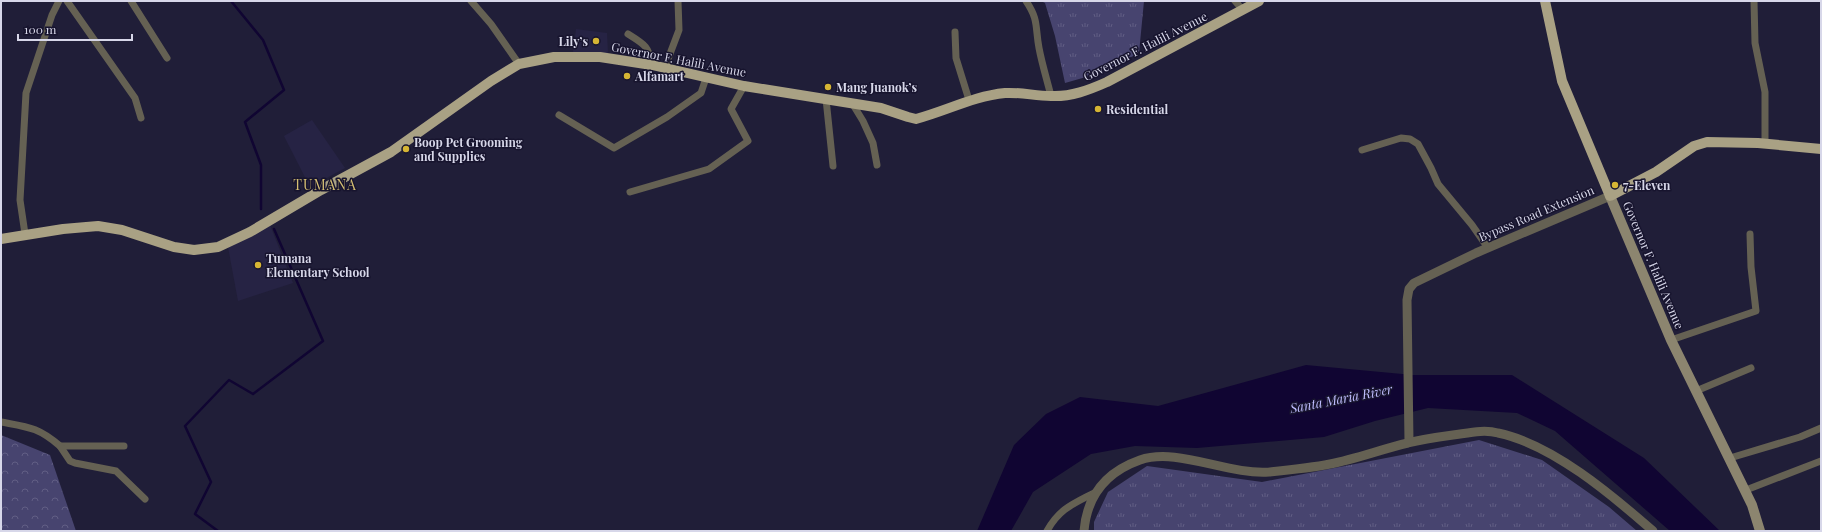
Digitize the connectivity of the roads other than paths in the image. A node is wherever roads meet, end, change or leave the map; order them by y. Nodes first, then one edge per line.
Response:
1 (59, 1) edge
2 (68, 1) edge
3 (131, 1) edge
4 (472, 1) edge
5 (678, 1) edge
6 (1026, 1) edge
7 (1235, 1) edge
8 (1259, 1) edge
9 (1545, 1) edge
10 (1754, 1) edge
11 (1242, 9) junction
12 (955, 32) dead end
13 (628, 34) dead end
14 (167, 58) dead end
15 (519, 64) junction
16 (652, 65) junction
17 (665, 67) junction
18 (706, 78) junction
19 (744, 86) junction
20 (1051, 96) junction
21 (826, 99) junction
22 (969, 100) junction
23 (852, 103) junction
24 (560, 115) dead end
25 (141, 118) dead end
26 (1765, 144) junction
27 (1821, 149) edge
28 (1362, 150) dead end
29 (878, 165) dead end
30 (833, 166) dead end
31 (630, 192) dead end
32 (1610, 196) junction
33 (25, 234) junction
34 (1750, 234) dead end
35 (1, 238) edge
36 (1488, 248) junction
37 (1671, 340) junction
38 (1751, 368) dead end
39 (1696, 391) junction
40 (1, 422) edge
41 (1821, 428) edge
42 (1409, 442) junction
43 (60, 446) junction
44 (124, 446) dead end
45 (1730, 458) junction
46 (1821, 461) edge
47 (1746, 490) junction
48 (1094, 493) junction
49 (145, 499) dead end
50 (1048, 531) edge
51 (1084, 531) edge
52 (1653, 531) edge
53 (1760, 531) edge

1 - 33 street
2 - 25 street
3 - 14 street
4 - 15 street
5 - 17 street
6 - 20 street
7 - 11 street
8 - 11 main road, Governor F. Halili Avenue
9 - 32 main road, Governor F. Halili Avenue
10 - 26 street
11 - 20 main road, Governor F. Halili Avenue
12 - 22 street
13 - 16 street
15 - 16 main road, Governor F. Halili Avenue
15 - 33 main road, Governor F. Halili Avenue
16 - 17 main road, Governor F. Halili Avenue
17 - 18 main road, Governor F. Halili Avenue
18 - 19 main road, Governor F. Halili Avenue
18 - 24 street
19 - 21 main road, Governor F. Halili Avenue
19 - 31 street
20 - 22 main road, Governor F. Halili Avenue
21 - 23 main road, Governor F. Halili Avenue
21 - 30 street
22 - 23 main road, Governor F. Halili Avenue
23 - 29 street
26 - 27 main road, Bypass Road Extension
26 - 32 main road, Bypass Road Extension
28 - 36 street
32 - 36 street, Bypass Road Extension
32 - 37 main road, Governor F. Halili Avenue
33 - 35 main road, Governor F. Halili Avenue
34 - 37 street
36 - 42 street, Bypass Road Extension
37 - 39 main road, Governor F. Halili Avenue
38 - 39 street
39 - 45 main road, Governor F. Halili Avenue
40 - 43 street
41 - 45 street
42 - 48 street
42 - 52 street
43 - 44 street
43 - 49 street
45 - 47 main road, Governor F. Halili Avenue
46 - 47 street
47 - 53 main road, Governor F. Halili Avenue
48 - 50 street
48 - 51 street

